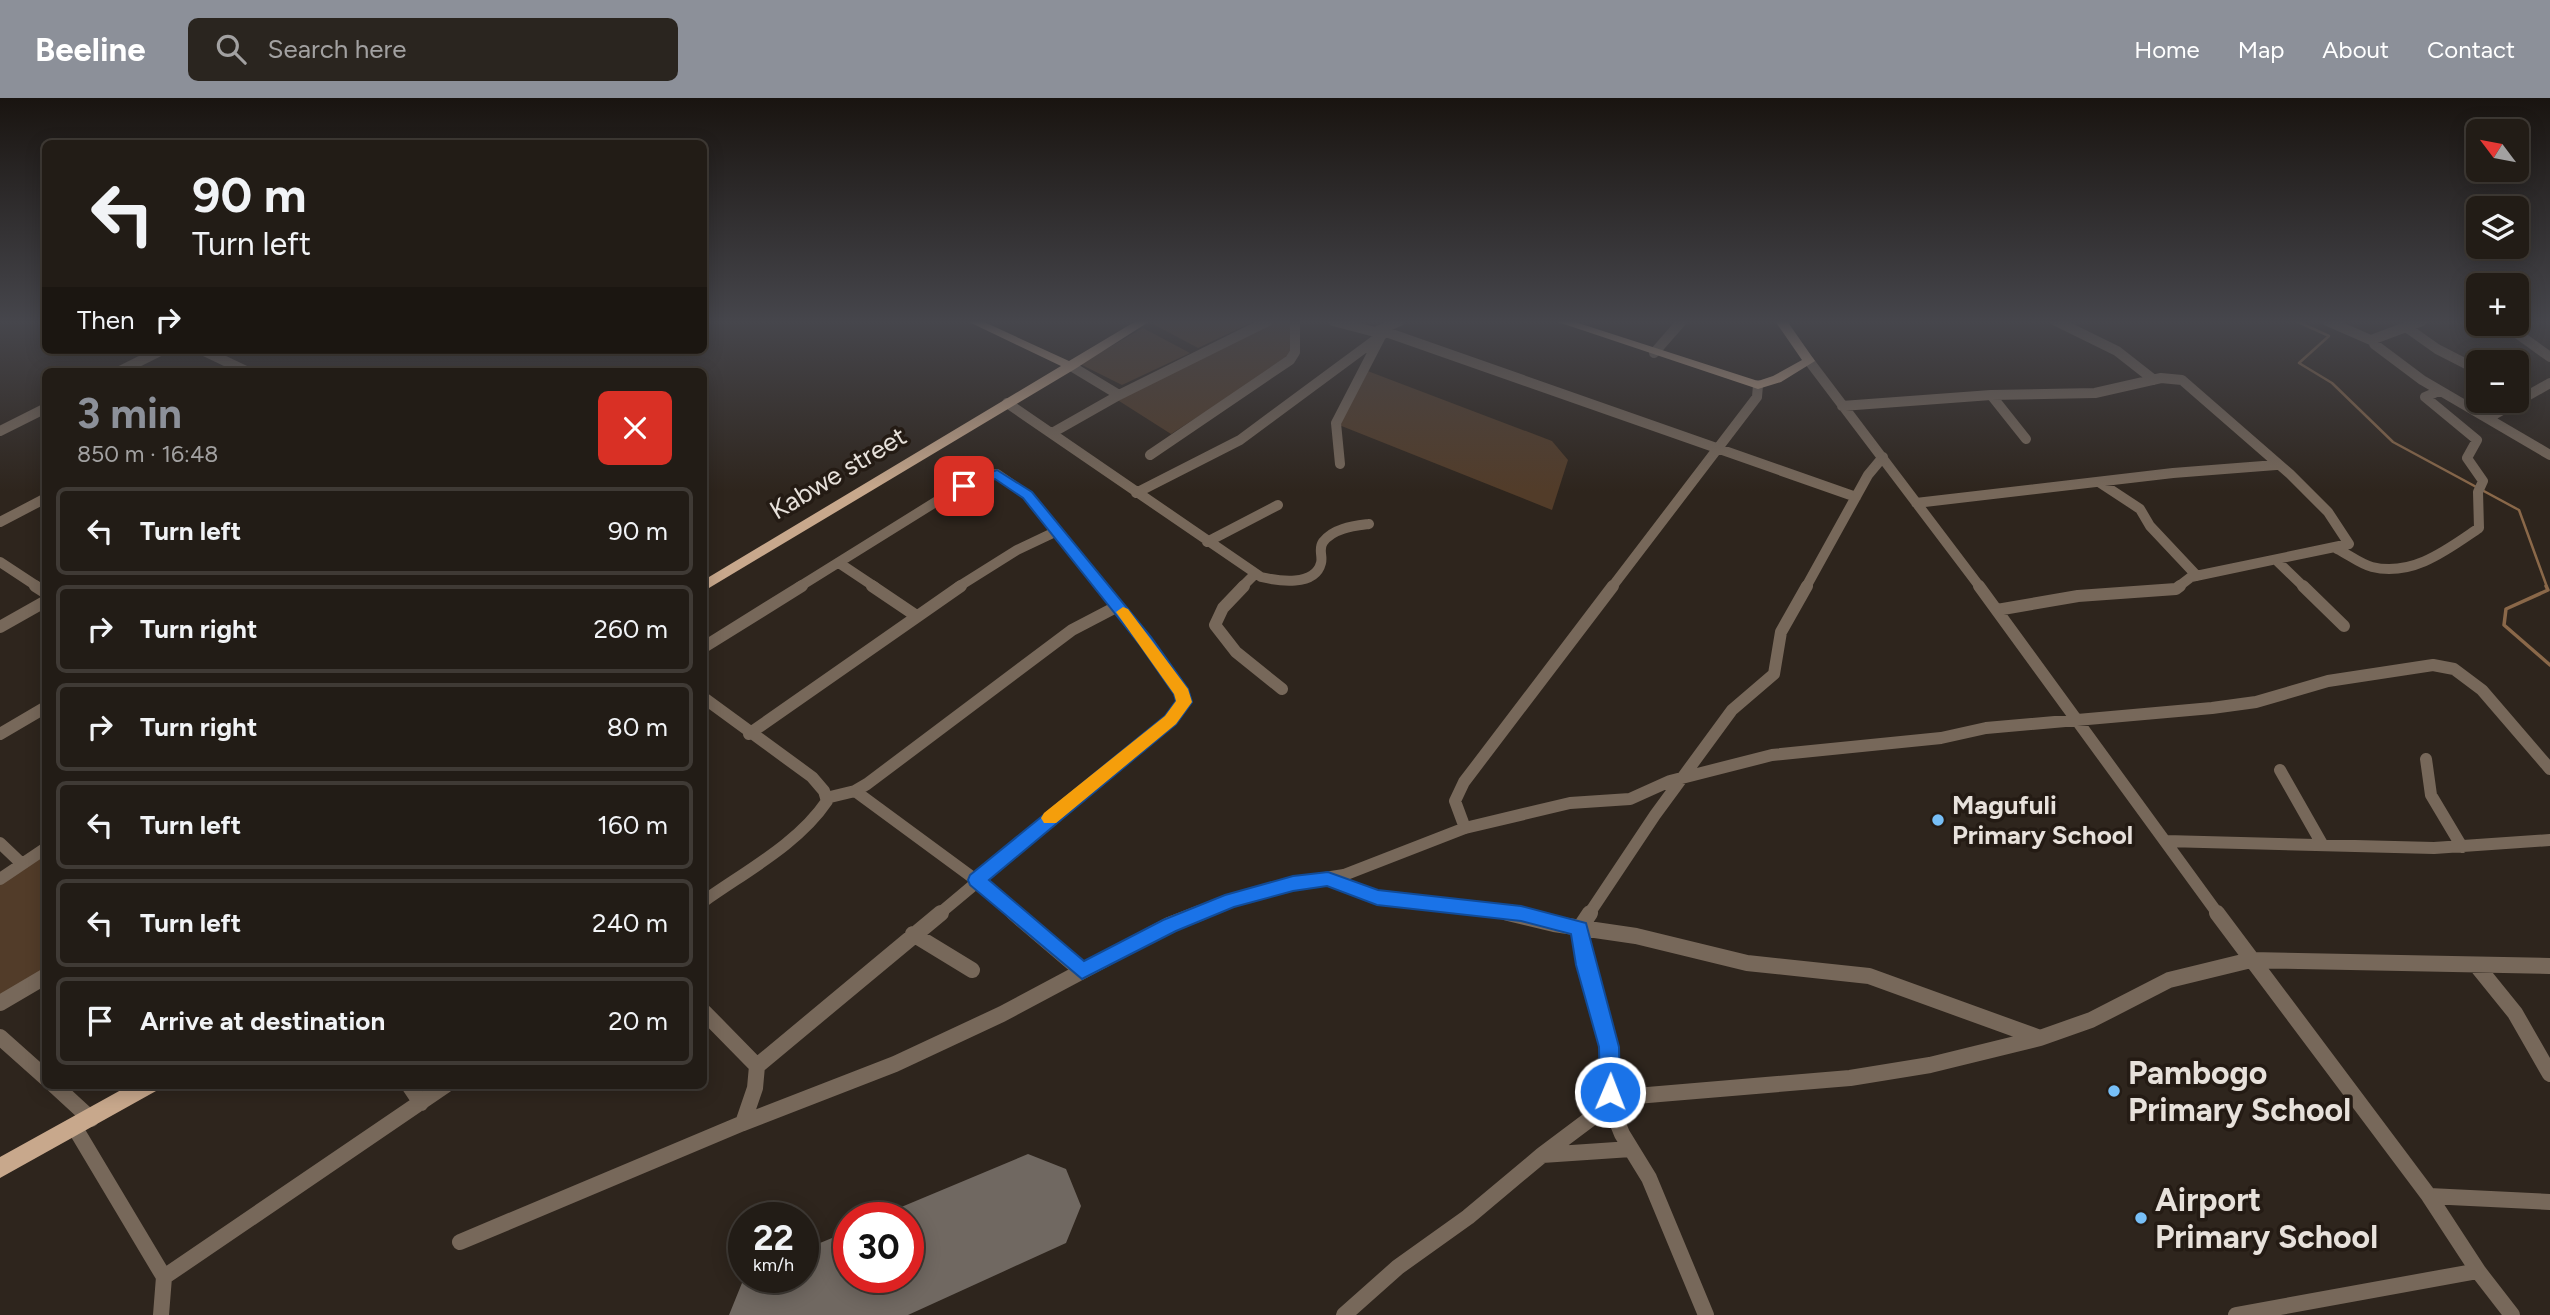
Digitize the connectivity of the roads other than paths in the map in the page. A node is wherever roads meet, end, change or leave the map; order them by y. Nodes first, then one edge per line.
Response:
1 (1051, 378) edge
2 (1091, 378) edge
3 (1154, 378) edge
4 (1264, 378) edge
5 (1325, 378) edge
6 (1361, 378) edge
7 (1512, 378) edge
8 (1735, 378) edge
9 (1778, 378) edge
10 (1822, 378) edge
11 (2151, 378) edge
12 (2419, 378) edge
13 (2154, 380) junction
14 (2550, 383) edge
15 (1758, 385) junction
16 (2439, 391) junction
17 (1119, 395) junction
18 (1991, 395) junction
19 (2530, 395) joint
20 (1007, 402) junction
21 (1842, 406) junction
22 (42, 410) edge
23 (2490, 417) junction
24 (0, 431) edge
25 (1052, 433) junction
26 (2026, 439) dead end
27 (1718, 446) junction
28 (2549, 452) edge
29 (1150, 455) dead end
30 (1882, 457) junction
31 (1340, 464) dead end
32 (2277, 465) junction
33 (2099, 482) junction
34 (1136, 493) junction
35 (1856, 497) junction
36 (42, 500) edge
37 (1916, 503) junction
38 (1279, 505) dead end
39 (0, 522) edge
40 (1369, 524) dead end
41 (1055, 532) junction
42 (1207, 541) junction
43 (2337, 549) junction
44 (2276, 560) junction
45 (0, 562) edge
46 (839, 563) junction
47 (1255, 574) junction
48 (2197, 576) junction
49 (707, 584) edge
50 (42, 590) edge
51 (42, 603) edge
52 (1118, 606) junction
53 (1997, 610) junction
54 (915, 615) junction
55 (2344, 626) dead end
56 (0, 627) edge
57 (707, 645) edge
58 (1282, 689) dead end
59 (707, 700) edge
60 (42, 709) edge
61 (2078, 721) junction
62 (0, 734) edge
63 (749, 734) junction
64 (2426, 759) dead end
65 (2550, 769) edge
66 (2280, 770) dead end
67 (1685, 777) junction
68 (855, 791) junction
69 (826, 798) junction
70 (1465, 828) junction
71 (2550, 840) edge
72 (2166, 841) junction
73 (0, 843) edge
74 (2322, 844) junction
75 (2462, 847) junction
76 (42, 851) edge
77 (22, 864) junction
78 (0, 879) edge
79 (1328, 879) junction
80 (976, 880) junction
81 (707, 899) edge
82 (1580, 928) junction
83 (913, 934) junction
84 (2250, 960) junction
85 (2477, 966) junction
86 (2550, 966) edge
87 (972, 970) dead end
88 (1082, 971) junction
89 (42, 978) edge
90 (0, 1003) edge
91 (707, 1016) edge
92 (0, 1037) edge
93 (2040, 1038) junction
94 (757, 1066) junction
95 (42, 1074) edge
96 (2550, 1074) edge
97 (57, 1089) edge
98 (142, 1089) edge
99 (412, 1089) edge
100 (440, 1089) edge
101 (421, 1103) junction
102 (1610, 1104) junction
103 (83, 1123) junction
104 (743, 1123) junction
105 (1631, 1149) junction
106 (1542, 1155) junction
107 (0, 1168) edge
108 (2429, 1196) junction
109 (2550, 1202) edge
110 (460, 1242) dead end
111 (2478, 1271) junction
112 (164, 1277) junction
113 (161, 1315) edge
114 (1344, 1315) edge
115 (1706, 1315) edge
116 (2236, 1315) edge
117 (2512, 1315) edge

1 - 20 main road, Kabwe street
2 - 17 street
3 - 17 street
4 - 29 street
5 - 34 street
6 - 31 street
7 - 27 street
8 - 15 main road
9 - 15 main road
10 - 21 street
11 - 13 street
12 - 16 street
13 - 18 street
13 - 32 street
14 - 19 street
15 - 27 street
16 - 23 street
16 - 43 street
17 - 25 street
18 - 21 street
18 - 26 street
19 - 23 street
20 - 25 street
20 - 49 main road, Kabwe street
21 - 30 street
22 - 24 street
23 - 28 street
25 - 34 street
27 - 35 street
27 - 70 street
30 - 35 street
30 - 37 street
32 - 33 street
32 - 43 street
33 - 37 street
33 - 48 street
34 - 42 street
35 - 67 street
36 - 39 street
37 - 53 street
38 - 42 street
40 - 47 street
41 - 46 street
41 - 52 street
41 - 54 street
42 - 47 street
43 - 44 street
44 - 48 street
44 - 55 street
45 - 50 street
46 - 54 street
46 - 57 street
47 - 58 street
48 - 53 street
51 - 56 street
52 - 68 street
52 - 80 street
53 - 61 street
54 - 63 street
59 - 63 street
60 - 62 street
61 - 65 street
61 - 67 street
61 - 72 street
63 - 69 street
64 - 75 street
66 - 74 street
67 - 70 street
67 - 82 street
68 - 69 street
68 - 80 street
69 - 81 street
70 - 79 street
71 - 75 street
72 - 74 street
72 - 84 street
73 - 77 street
74 - 75 street
76 - 77 street
77 - 78 street
79 - 82 street
79 - 88 street
80 - 83 street
80 - 88 street
82 - 93 street
82 - 102 street
83 - 87 street
83 - 94 street
84 - 85 street
84 - 93 street
84 - 108 street
85 - 86 street
85 - 96 street
88 - 104 street
89 - 90 street
91 - 94 street
92 - 95 street
93 - 102 street
94 - 104 street
97 - 103 street
98 - 103 main road
99 - 101 street
100 - 101 street
101 - 112 street
102 - 105 street
102 - 106 street
103 - 107 main road
103 - 112 street
104 - 110 street
105 - 106 street
105 - 115 street
106 - 114 street
108 - 109 street
108 - 111 street
111 - 116 street
111 - 117 street
112 - 113 street

